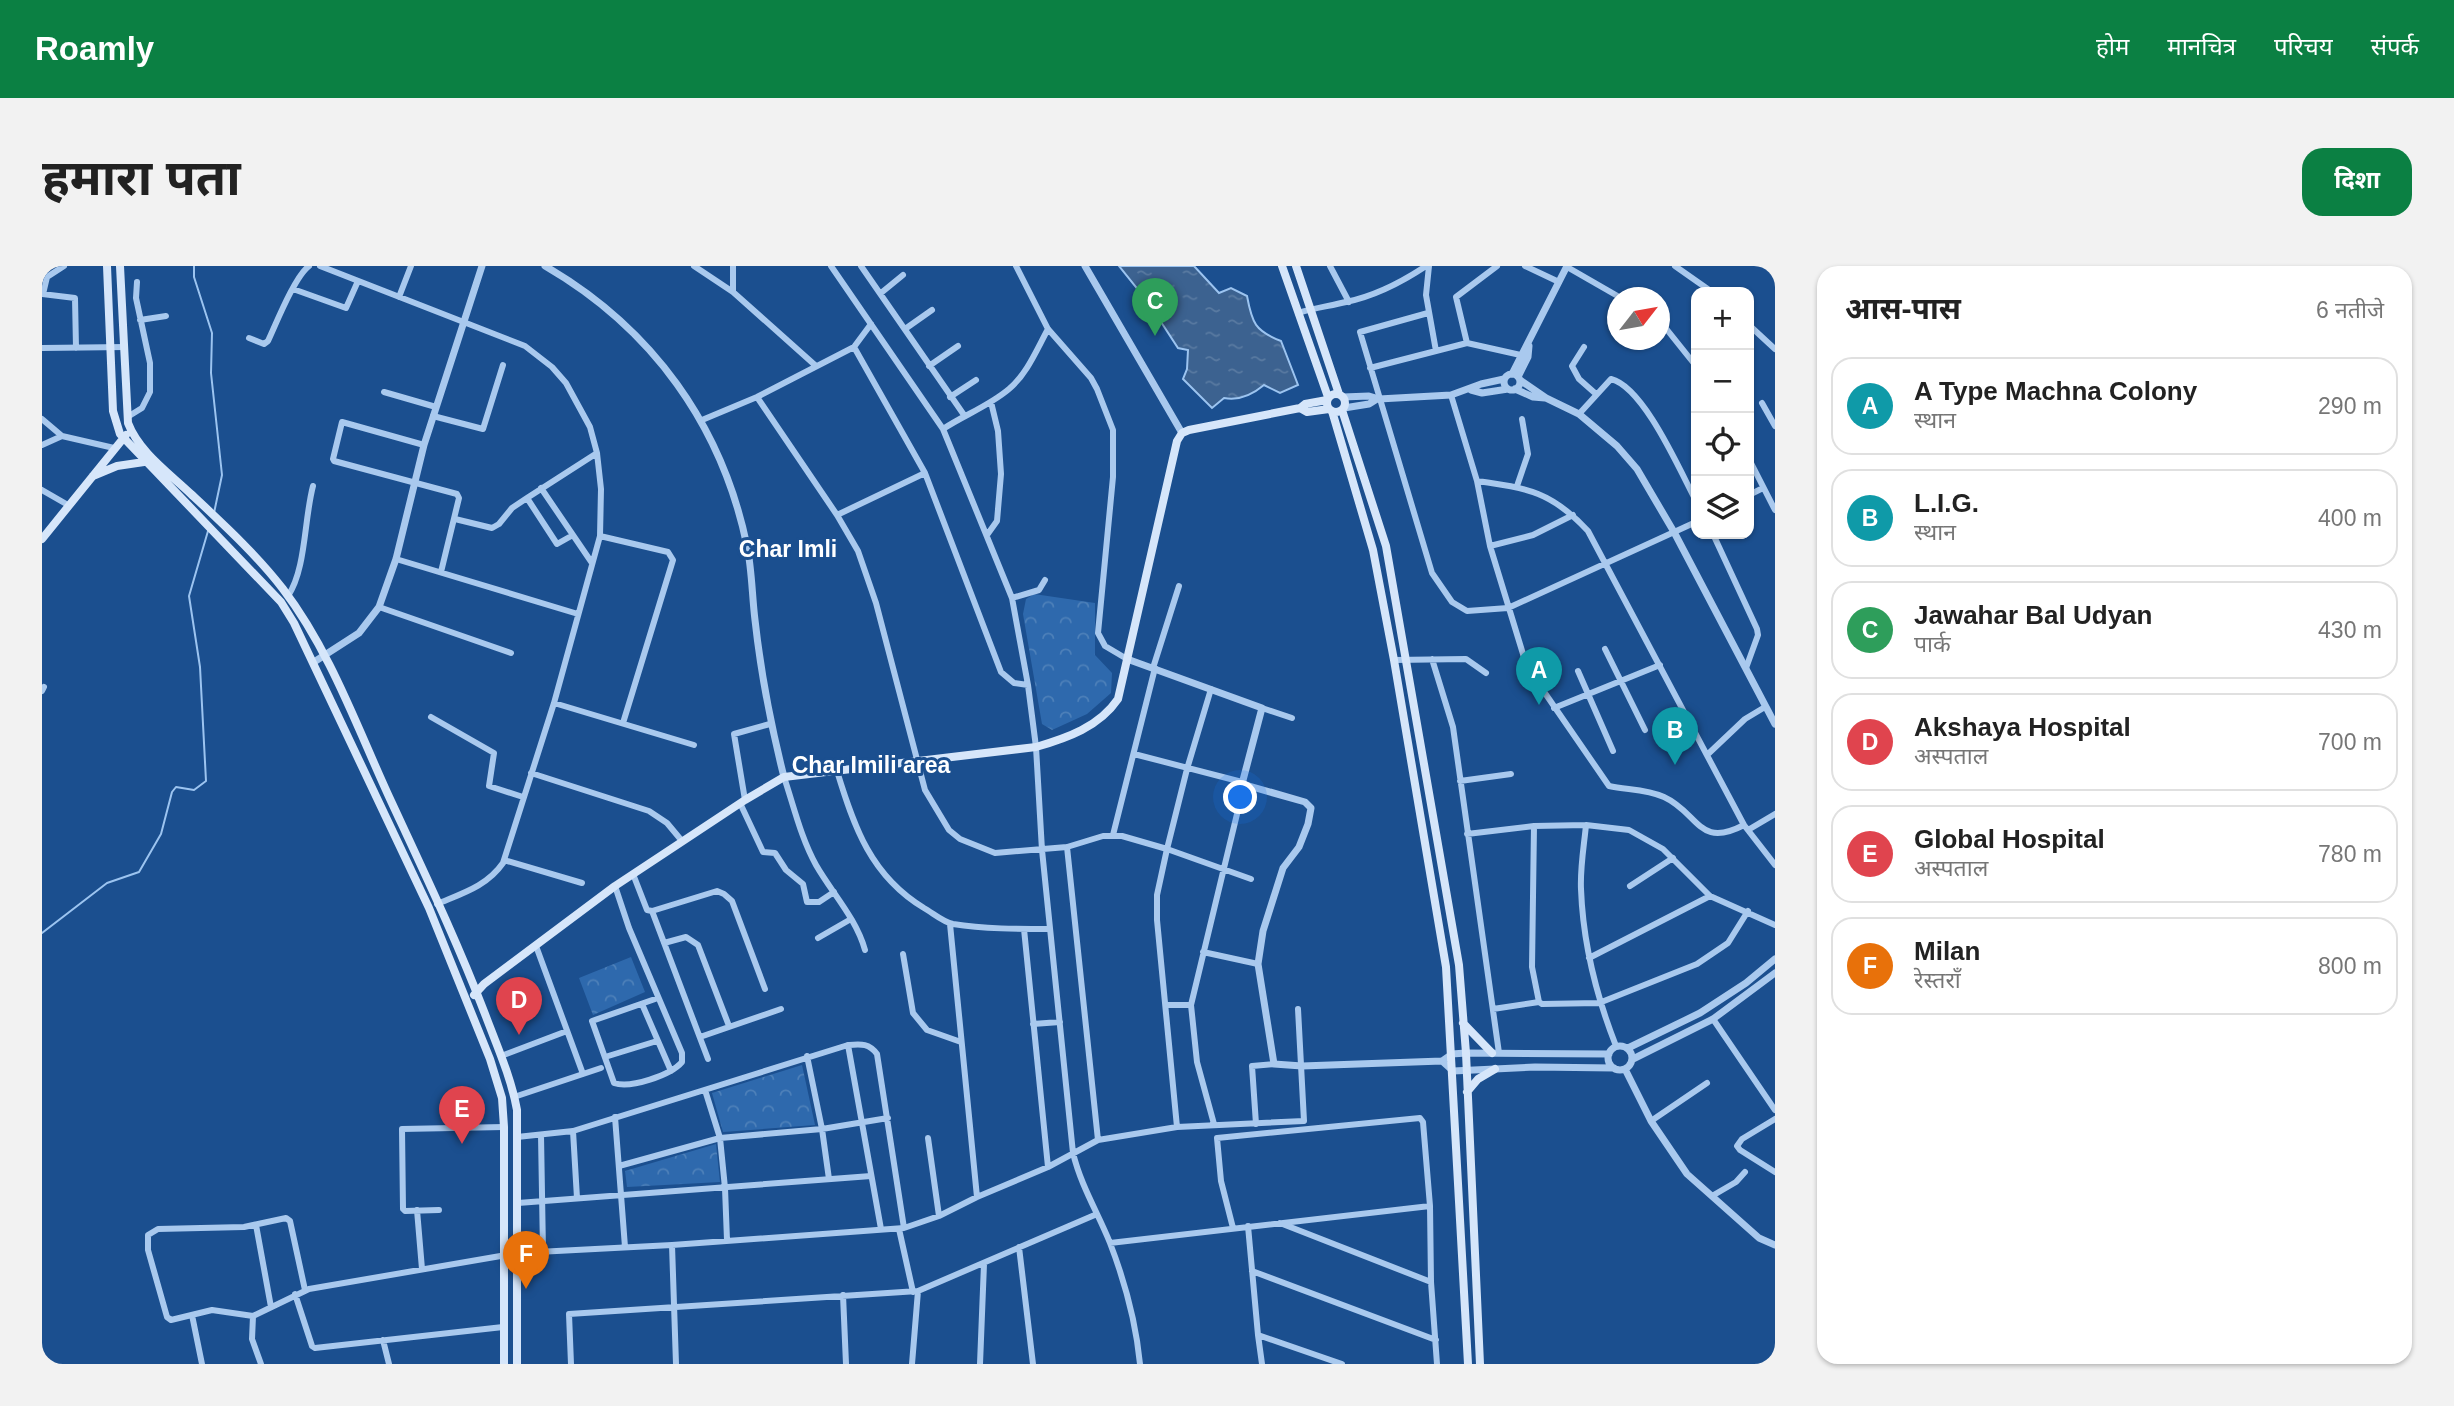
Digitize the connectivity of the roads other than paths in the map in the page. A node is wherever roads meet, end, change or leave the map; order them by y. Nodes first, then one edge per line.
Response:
1 (65, 266) edge
2 (107, 266) edge
3 (120, 266) edge
4 (309, 266) edge
5 (320, 266) edge
6 (411, 266) edge
7 (482, 266) edge
8 (545, 266) edge
9 (694, 266) edge
10 (733, 266) edge
11 (831, 266) edge
12 (861, 266) edge
13 (1016, 266) edge
14 (1085, 266) edge
15 (1282, 266) edge
16 (1296, 266) edge
17 (1330, 266) edge
18 (1427, 266) edge
19 (1497, 266) edge
20 (1525, 266) edge
21 (1675, 266) edge
22 (1567, 267) edge
23 (904, 275) dead end
24 (358, 281) junction
25 (137, 282) dead end
26 (1559, 282) junction
27 (1705, 287) edge
28 (293, 289) junction
29 (1607, 290) edge
30 (733, 292) junction
31 (881, 293) junction
32 (43, 294) edge
33 (399, 297) junction
34 (1349, 302) junction
35 (1311, 309) junction
36 (932, 310) dead end
37 (1298, 313) junction
38 (1428, 313) junction
39 (166, 316) dead end
40 (140, 320) junction
41 (464, 321) junction
42 (872, 324) junction
43 (905, 329) junction
44 (1048, 329) junction
45 (1754, 329) edge
46 (1670, 334) edge
47 (249, 338) dead end
48 (1467, 344) junction
49 (958, 346) dead end
50 (125, 347) junction
51 (854, 347) junction
52 (1584, 347) dead end
53 (42, 348) edge
54 (76, 348) junction
55 (110, 348) junction
56 (1775, 349) edge
57 (1436, 351) junction
58 (1525, 356) junction
59 (1691, 360) edge
60 (503, 365) dead end
61 (816, 366) junction
62 (929, 366) junction
63 (1370, 368) junction
64 (1517, 377) junction
65 (1504, 379) junction
66 (975, 380) dead end
67 (1470, 389) junction
68 (1512, 389) junction
69 (384, 392) dead end
70 (1596, 394) junction
71 (1451, 395) junction
72 (1341, 396) junction
73 (757, 397) junction
74 (950, 397) junction
75 (1546, 398) junction
76 (1378, 399) junction
77 (991, 402) junction
78 (1762, 403) dead end
79 (1329, 404) junction
80 (1343, 409) junction
81 (435, 412) junction
82 (1772, 413) edge
83 (1579, 414) junction
84 (964, 415) junction
85 (129, 416) junction
86 (42, 419) edge
87 (1522, 419) dead end
88 (702, 420) junction
89 (1775, 426) edge
90 (943, 429) junction
91 (131, 430) junction
92 (1182, 433) junction
93 (62, 436) junction
94 (123, 439) junction
95 (42, 445) edge
96 (424, 445) junction
97 (114, 448) junction
98 (597, 453) junction
99 (1356, 453) junction
100 (1345, 456) junction
101 (144, 462) junction
102 (1754, 469) edge
103 (925, 473) junction
104 (90, 478) junction
105 (1477, 481) junction
106 (416, 484) junction
107 (313, 486) dead end
108 (1517, 486) junction
109 (541, 488) junction
110 (1763, 488) junction
111 (42, 490) edge
112 (1691, 492) edge
113 (1754, 492) edge
114 (527, 498) junction
115 (68, 505) junction
116 (1775, 510) edge
117 (837, 515) junction
118 (1573, 515) junction
119 (455, 519) junction
120 (1691, 524) edge
121 (1674, 532) junction
122 (573, 535) junction
123 (987, 535) junction
124 (600, 536) junction
125 (42, 539) edge
126 (1715, 539) edge
127 (1490, 545) junction
128 (396, 559) junction
129 (592, 563) junction
130 (1605, 564) junction
131 (441, 572) junction
132 (1045, 580) dead end
133 (1179, 586) dead end
134 (288, 596) junction
135 (1012, 598) junction
136 (379, 607) junction
137 (1508, 608) junction
138 (578, 614) junction
139 (1605, 649) dead end
140 (511, 653) dead end
141 (324, 656) junction
142 (1127, 659) junction
143 (1406, 659) junction
144 (1432, 659) junction
145 (1394, 660) junction
146 (314, 662) junction
147 (1660, 665) junction
148 (1154, 668) junction
149 (1746, 668) junction
150 (1578, 671) dead end
151 (1486, 673) dead end
152 (1620, 681) junction
153 (1028, 685) junction
154 (1211, 689) junction
155 (1588, 695) junction
156 (554, 703) junction
157 (1765, 707) junction
158 (1262, 708) junction
159 (1554, 708) junction
160 (431, 718) dead end
161 (1292, 718) dead end
162 (623, 723) junction
163 (1775, 723) edge
164 (771, 724) junction
165 (1645, 730) dead end
166 (694, 745) dead end
167 (1037, 747) junction
168 (1613, 751) dead end
169 (1134, 754) junction
170 (1707, 755) junction
171 (916, 761) junction
172 (1187, 769) junction
173 (836, 771) junction
174 (531, 773) junction
175 (1511, 774) dead end
176 (784, 777) junction
177 (1460, 780) junction
178 (1243, 784) junction
179 (523, 797) junction
180 (742, 801) junction
181 (1775, 814) edge
182 (1586, 825) junction
183 (1534, 826) junction
184 (1746, 828) junction
185 (1467, 834) junction
186 (1113, 835) junction
187 (682, 841) junction
188 (1067, 847) junction
189 (1167, 849) junction
190 (1042, 850) junction
191 (1672, 858) junction
192 (504, 860) junction
193 (1775, 865) edge
194 (1224, 870) junction
195 (633, 874) junction
196 (1251, 879) dead end
197 (582, 883) dead end
198 (615, 886) junction
199 (1630, 886) dead end
200 (834, 892) junction
201 (1710, 896) junction
202 (440, 903) junction
203 (429, 908) junction
204 (1449, 909) junction
205 (652, 911) junction
206 (1436, 911) junction
207 (1748, 911) junction
208 (851, 919) junction
209 (950, 924) junction
210 (1775, 925) edge
211 (1024, 929) junction
212 (1050, 929) junction
213 (818, 938) dead end
214 (664, 943) junction
215 (536, 946) junction
216 (865, 950) dead end
217 (1203, 952) junction
218 (903, 954) dead end
219 (1589, 958) junction
220 (1775, 959) edge
221 (1258, 964) junction
222 (1775, 973) edge
223 (474, 984) junction
224 (484, 984) junction
225 (463, 989) junction
226 (765, 989) dead end
227 (1449, 993) junction
228 (1461, 993) junction
229 (477, 994) junction
230 (658, 998) junction
231 (466, 999) junction
232 (1539, 1002) junction
233 (1599, 1003) junction
234 (642, 1004) junction
235 (1166, 1005) junction
236 (1191, 1005) junction
237 (781, 1009) dead end
238 (1298, 1009) dead end
239 (1493, 1009) junction
240 (1713, 1019) junction
241 (1060, 1022) junction
242 (1463, 1023) junction
243 (1033, 1024) junction
244 (729, 1026) junction
245 (568, 1031) junction
246 (701, 1037) junction
247 (657, 1041) junction
248 (961, 1042) junction
249 (848, 1045) junction
250 (1616, 1046) junction
251 (1628, 1048) junction
252 (1466, 1053) junction
253 (1496, 1053) junction
254 (1452, 1054) junction
255 (1609, 1054) junction
256 (501, 1056) junction
257 (807, 1056) junction
258 (605, 1057) junction
259 (708, 1059) dead end
260 (1633, 1059) junction
261 (1442, 1061) junction
262 (1274, 1064) junction
263 (1302, 1066) junction
264 (1614, 1068) junction
265 (601, 1069) dead end
266 (1495, 1069) junction
267 (1625, 1069) junction
268 (1466, 1070) junction
269 (671, 1071) junction
270 (1453, 1071) junction
271 (583, 1074) junction
272 (1707, 1083) dead end
273 (705, 1090) junction
274 (1467, 1092) junction
275 (514, 1097) junction
276 (1775, 1110) edge
277 (615, 1117) junction
278 (888, 1118) junction
279 (1775, 1119) edge
280 (1651, 1121) junction
281 (863, 1122) junction
282 (1214, 1124) junction
283 (1256, 1124) junction
284 (504, 1127) junction
285 (1177, 1127) junction
286 (822, 1129) junction
287 (573, 1131) junction
288 (541, 1135) junction
289 (517, 1137) junction
290 (720, 1138) junction
291 (928, 1138) dead end
292 (1098, 1140) junction
293 (1073, 1153) junction
294 (619, 1166) junction
295 (1048, 1167) junction
296 (1745, 1172) dead end
297 (1775, 1172) edge
298 (872, 1176) junction
299 (829, 1179) junction
300 (725, 1188) junction
301 (621, 1196) junction
302 (977, 1196) junction
303 (1712, 1196) junction
304 (577, 1198) junction
305 (542, 1202) junction
306 (518, 1203) junction
307 (1430, 1206) junction
308 (417, 1210) junction
309 (439, 1210) dead end
310 (1097, 1214) junction
311 (939, 1216) junction
312 (1278, 1223) junction
313 (256, 1225) junction
314 (1248, 1226) junction
315 (902, 1228) junction
316 (1233, 1228) junction
317 (880, 1229) junction
318 (727, 1240) junction
319 (1110, 1243) junction
320 (672, 1245) junction
321 (1775, 1245) edge
322 (1019, 1247) junction
323 (625, 1248) junction
324 (543, 1252) junction
325 (518, 1253) junction
326 (504, 1254) junction
327 (984, 1264) junction
328 (422, 1269) junction
329 (1252, 1271) junction
330 (1431, 1282) junction
331 (305, 1290) junction
332 (916, 1291) junction
333 (295, 1294) junction
334 (843, 1295) junction
335 (674, 1306) junction
336 (271, 1307) junction
337 (192, 1315) junction
338 (253, 1316) junction
339 (503, 1327) junction
340 (1258, 1335) junction
341 (383, 1340) junction
342 (1436, 1340) junction
343 (202, 1364) edge
344 (261, 1364) edge
345 (388, 1364) edge
346 (504, 1364) edge
347 (517, 1364) edge
348 (571, 1364) edge
349 (676, 1364) edge
350 (846, 1364) edge
351 (912, 1364) edge
352 (980, 1364) edge
353 (1034, 1364) edge
354 (1140, 1364) edge
355 (1262, 1364) edge
356 (1342, 1364) edge
357 (1437, 1364) edge
358 (1468, 1364) edge
359 (1480, 1364) edge

1 - 32 street
2 - 55 main road
3 - 50 main road
4 - 28 street
5 - 24 street
6 - 33 street
7 - 41 street
8 - 88 street
9 - 30 street
10 - 30 street
11 - 42 street
12 - 31 street
13 - 44 street
14 - 92 street
15 - 37 main road
16 - 35 main road
17 - 34 street
18 - 34 street
18 - 38 street
19 - 48 street
20 - 26 street
21 - 27 street
22 - 26 street
22 - 29 street
23 - 31 street
24 - 28 street
24 - 33 street
25 - 40 street
26 - 58 street
28 - 47 street
30 - 61 street
31 - 43 street
32 - 54 street
33 - 41 street
34 - 35 street
35 - 37 street
35 - 72 main road
36 - 43 street
37 - 79 main road
38 - 57 street
38 - 63 street
39 - 40 street
40 - 85 street
41 - 81 street
41 - 98 street
42 - 51 street
42 - 90 street
43 - 62 street
44 - 77 street
44 - 142 street
45 - 56 street
46 - 59 street
48 - 57 street
48 - 58 street
49 - 62 street
50 - 55 street
50 - 85 main road
51 - 61 street
51 - 103 street
52 - 70 street
53 - 54 street
54 - 55 street
55 - 94 main road
57 - 63 street
58 - 64 street
60 - 81 street
61 - 73 street
62 - 74 street
63 - 76 street
64 - 65 street
64 - 68 street
64 - 75 street
65 - 67 street
65 - 68 street
66 - 74 street
67 - 68 street
67 - 71 street
68 - 75 street
69 - 81 street
70 - 83 street
70 - 112 street
71 - 76 street
71 - 105 street
72 - 76 street
72 - 79 main road
72 - 80 main road
73 - 88 street
73 - 117 street
74 - 84 street
75 - 83 street
76 - 80 street
76 - 137 street
77 - 84 street
77 - 123 street
78 - 82 street
79 - 80 main road
79 - 92 main road
79 - 100 main road
80 - 99 main road
81 - 96 street
82 - 89 street
83 - 121 street
84 - 90 street
85 - 91 main road
86 - 93 street
87 - 108 street
88 - 164 street
90 - 123 street
91 - 94 main road
91 - 134 main road
92 - 142 main road
93 - 95 street
93 - 97 street
94 - 97 main road
94 - 101 main road
96 - 106 street
96 - 106 street
97 - 104 main road
98 - 109 street
98 - 124 street
99 - 100 main road
99 - 143 main road
100 - 145 main road
101 - 104 main road
101 - 146 main road
102 - 110 street
103 - 117 street
103 - 153 street
104 - 115 main road
105 - 108 street
105 - 127 street
106 - 119 street
106 - 128 street
107 - 134 street
108 - 118 street
109 - 114 street
109 - 122 street
110 - 113 street
110 - 116 street
111 - 115 street
114 - 119 street
114 - 122 street
115 - 125 main road
117 - 171 street
118 - 127 street
118 - 130 street
119 - 131 street
120 - 121 street
121 - 130 street
121 - 149 street
122 - 129 street
123 - 135 street
124 - 129 street
124 - 162 street
126 - 149 street
127 - 137 street
128 - 131 street
128 - 136 street
129 - 138 street
130 - 137 street
130 - 147 street
131 - 138 street
132 - 135 street
133 - 148 street
134 - 141 main road
135 - 153 street
136 - 140 street
136 - 141 street
137 - 159 street
138 - 156 street
139 - 152 street
141 - 146 street
141 - 202 main road
142 - 148 street
142 - 167 main road
143 - 144 street
143 - 145 street
143 - 204 main road
144 - 151 street
144 - 177 street
145 - 206 main road
146 - 203 main road
147 - 152 street
147 - 170 street
148 - 154 street
148 - 169 street
149 - 157 street
150 - 155 street
152 - 155 street
152 - 165 street
153 - 167 street
154 - 158 street
154 - 172 street
155 - 159 street
155 - 168 street
156 - 162 street
156 - 174 street
157 - 163 street
157 - 170 street
158 - 161 street
158 - 178 street
159 - 184 street
160 - 179 street
162 - 166 street
164 - 176 street
164 - 180 street
167 - 171 main road
167 - 190 street
169 - 172 street
169 - 186 street
170 - 184 street
171 - 173 main road
171 - 190 street
172 - 178 street
172 - 189 street
173 - 176 main road
173 - 209 street
174 - 179 street
174 - 187 street
175 - 177 street
176 - 180 main road
176 - 200 street
177 - 185 street
178 - 194 street
178 - 221 street
179 - 192 street
180 - 187 main road
180 - 200 street
181 - 184 street
182 - 183 street
182 - 191 street
182 - 219 street
183 - 185 street
183 - 232 street
184 - 193 street
185 - 239 street
186 - 188 street
186 - 189 street
187 - 195 main road
188 - 190 street
188 - 292 street
189 - 194 street
189 - 235 street
190 - 212 street
191 - 199 street
191 - 201 street
192 - 197 street
192 - 202 street
194 - 196 street
194 - 217 street
195 - 198 main road
195 - 205 street
198 - 215 main road
198 - 230 street
200 - 208 street
201 - 207 street
201 - 219 street
202 - 203 street
202 - 223 main road
203 - 225 main road
204 - 206 main road
204 - 228 main road
205 - 214 street
205 - 226 street
206 - 227 main road
207 - 210 street
207 - 233 street
208 - 213 street
208 - 216 street
209 - 211 street
209 - 248 street
211 - 212 street
211 - 243 street
212 - 241 street
214 - 244 street
214 - 246 street
215 - 224 main road
215 - 245 street
217 - 221 street
217 - 236 street
218 - 248 street
219 - 233 street
220 - 251 street
221 - 262 street
222 - 240 street
223 - 224 main road
223 - 225 main road
223 - 229 main road
224 - 229 main road
225 - 231 main road
227 - 228 main road
227 - 254 main road
228 - 242 main road
229 - 231 main road
229 - 256 main road
230 - 234 street
230 - 269 street
231 - 284 main road
232 - 233 street
232 - 239 street
233 - 250 street
234 - 247 street
234 - 258 street
235 - 236 street
235 - 285 street
236 - 282 street
237 - 244 street
238 - 263 street
239 - 253 street
240 - 260 street
240 - 276 street
241 - 243 street
241 - 293 street
242 - 252 main road
242 - 253 main road
243 - 295 street
244 - 246 street
245 - 256 street
245 - 271 street
246 - 259 street
247 - 258 street
247 - 269 street
248 - 302 street
249 - 257 street
249 - 278 street
249 - 281 street
250 - 251 street
250 - 255 street
251 - 260 street
252 - 253 street
252 - 254 street
252 - 268 main road
253 - 255 street
254 - 261 street
254 - 270 main road
255 - 264 street
256 - 275 main road
257 - 273 street
257 - 286 street
258 - 269 street
260 - 267 street
261 - 263 street
261 - 270 street
262 - 263 street
262 - 283 street
263 - 283 street
264 - 266 street
264 - 267 street
265 - 271 street
266 - 268 street
266 - 274 main road
267 - 280 street
268 - 270 street
268 - 274 main road
270 - 358 main road
271 - 275 street
272 - 280 street
273 - 277 street
273 - 290 street
274 - 359 main road
275 - 289 main road
277 - 287 street
277 - 294 street
278 - 281 street
278 - 315 street
279 - 297 street
280 - 303 street
281 - 286 street
281 - 298 street
282 - 283 street
282 - 285 street
284 - 308 street
284 - 326 main road
285 - 292 street
286 - 290 street
286 - 299 street
287 - 288 street
287 - 304 street
288 - 289 street
288 - 305 street
289 - 306 main road
290 - 294 street
290 - 300 street
291 - 311 street
292 - 293 street
293 - 295 street
293 - 310 street
294 - 301 street
295 - 302 street
296 - 303 street
298 - 299 street
298 - 317 street
299 - 300 street
300 - 301 street
300 - 318 street
301 - 304 street
301 - 323 street
302 - 311 street
303 - 321 street
304 - 305 street
305 - 306 street
305 - 324 street
306 - 325 main road
307 - 312 street
307 - 316 street
307 - 330 street
308 - 309 street
308 - 328 street
310 - 319 street
310 - 322 street
311 - 315 street
312 - 314 street
312 - 330 street
313 - 331 street
313 - 336 street
313 - 337 street
314 - 316 street
314 - 329 street
315 - 317 street
315 - 332 street
316 - 319 street
317 - 318 street
318 - 320 street
319 - 354 street
320 - 323 street
320 - 335 street
322 - 327 street
322 - 353 street
323 - 324 street
324 - 325 street
325 - 326 street
325 - 347 main road
326 - 328 street
326 - 339 main road
327 - 332 street
327 - 352 street
328 - 331 street
329 - 340 street
329 - 342 street
330 - 342 street
331 - 333 street
332 - 334 street
332 - 351 street
333 - 336 street
333 - 341 street
334 - 335 street
334 - 350 street
335 - 348 street
335 - 349 street
336 - 338 street
337 - 338 street
337 - 343 street
338 - 344 street
339 - 341 street
339 - 346 main road
340 - 355 street
340 - 356 street
341 - 345 street
342 - 357 street

